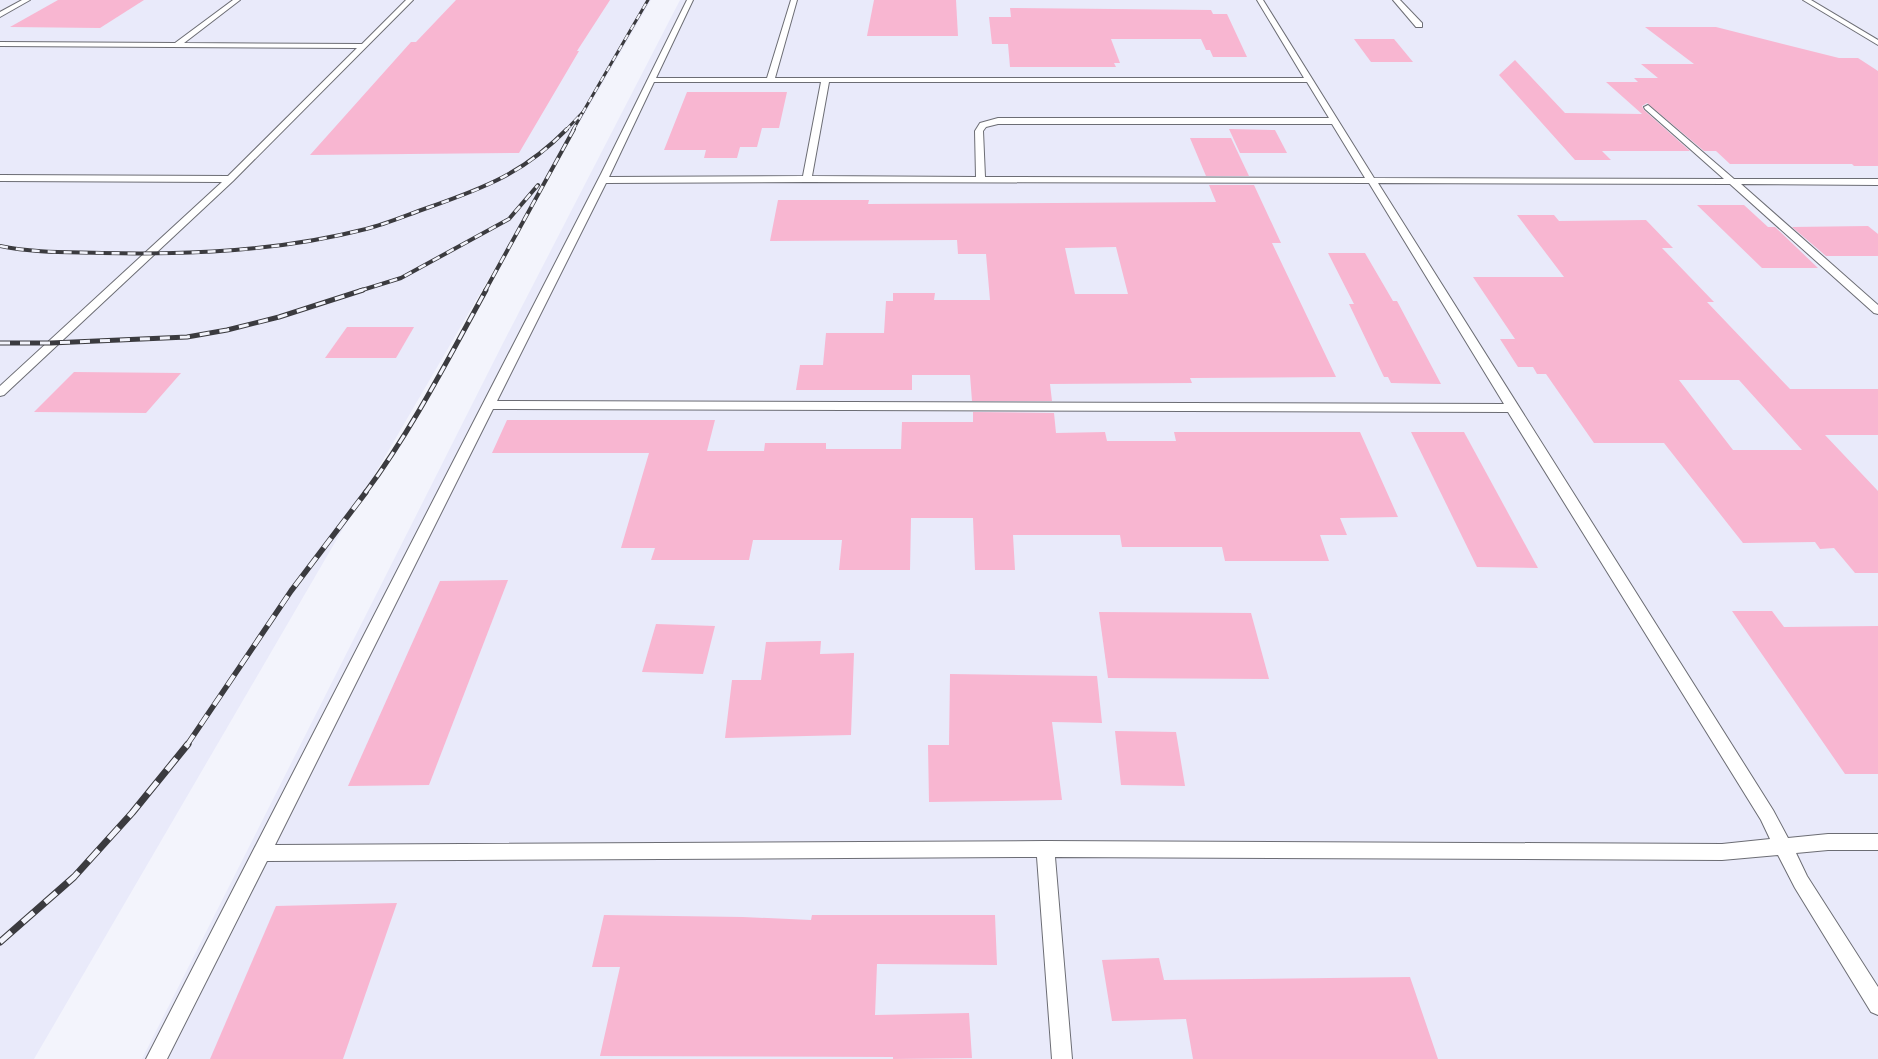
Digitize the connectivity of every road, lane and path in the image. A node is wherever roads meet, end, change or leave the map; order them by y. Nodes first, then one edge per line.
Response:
1 (27, 0) edge
2 (237, 0) edge
3 (410, 0) edge
4 (690, 0) edge
5 (794, 0) edge
6 (1260, 0) edge
7 (1396, 0) edge
8 (1806, 0) edge
9 (0, 15) edge
10 (1418, 25) dead end
11 (0, 44) edge
12 (178, 44) junction
13 (1878, 44) edge
14 (363, 46) junction
15 (651, 80) junction
16 (770, 80) junction
17 (825, 80) junction
18 (1310, 80) junction
19 (1648, 107) dead end
20 (1335, 121) junction
21 (0, 178) edge
22 (230, 179) junction
23 (807, 179) junction
24 (603, 180) junction
25 (982, 180) junction
26 (1372, 180) junction
27 (1731, 182) junction
28 (1878, 182) edge
29 (1878, 311) edge
30 (0, 392) edge
31 (488, 406) junction
32 (1512, 408) junction
33 (1878, 842) edge
34 (1782, 846) junction
35 (1045, 849) junction
36 (262, 853) junction
37 (1878, 1006) edge
38 (156, 1059) edge
39 (1062, 1059) edge

1 - 9 lane
2 - 12 lane
3 - 14 lane
4 - 15 lane
5 - 16 lane
6 - 18 lane
7 - 10 lane
8 - 13 lane
11 - 12 lane
12 - 14 lane
14 - 22 lane
15 - 16 lane
15 - 24 lane
16 - 17 lane
17 - 18 lane
17 - 23 lane
18 - 20 lane
19 - 27 lane
20 - 25 lane
20 - 26 lane
21 - 22 lane
22 - 30 lane
23 - 24 lane
23 - 25 lane
24 - 31 lane
25 - 26 lane
26 - 27 lane
26 - 32 lane
27 - 28 lane
27 - 29 lane
31 - 32 lane
31 - 36 lane
32 - 34 lane
33 - 34 lane
34 - 35 lane
34 - 37 lane
35 - 36 lane
35 - 39 lane
36 - 38 lane

